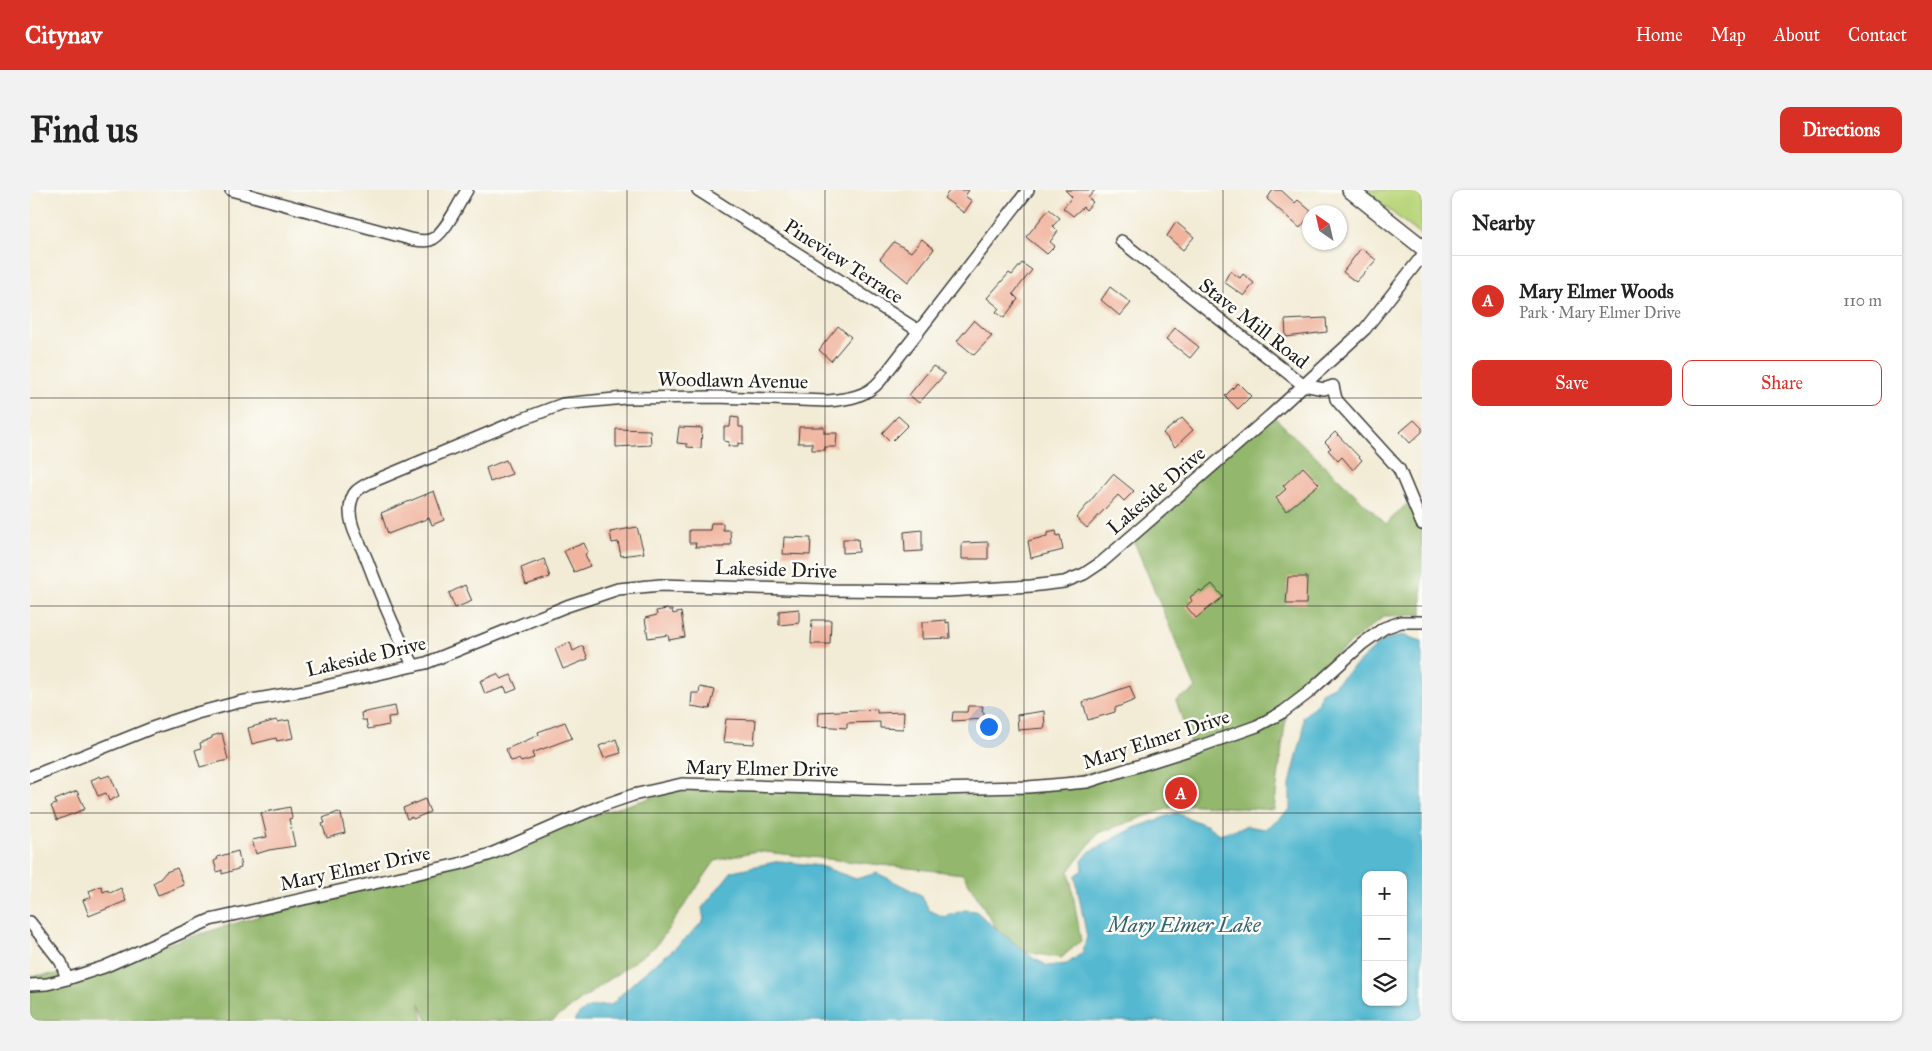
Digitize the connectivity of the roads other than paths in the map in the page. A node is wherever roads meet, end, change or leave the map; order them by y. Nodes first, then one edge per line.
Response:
1 (231, 190) edge
2 (467, 190) edge
3 (698, 190) edge
4 (1028, 190) edge
5 (1350, 190) edge
6 (1121, 241) dead end
7 (1422, 247) edge
8 (1422, 256) edge
9 (919, 331) junction
10 (1303, 385) junction
11 (1422, 524) edge
12 (1422, 622) edge
13 (414, 666) junction
14 (30, 777) edge
15 (30, 922) edge
16 (67, 979) junction
17 (30, 985) edge

1 - 2 street
3 - 9 street, Pineview Terrace
4 - 9 street, Woodlawn Avenue
5 - 7 main road
6 - 10 street, Stave Mill Road
8 - 10 street, Lakeside Drive
9 - 13 street, Woodlawn Avenue
10 - 11 street, Stave Mill Road
10 - 13 street, Lakeside Drive
12 - 16 street, Mary Elmer Drive
13 - 14 street, Lakeside Drive
15 - 16 street
16 - 17 street, Mary Elmer Drive

